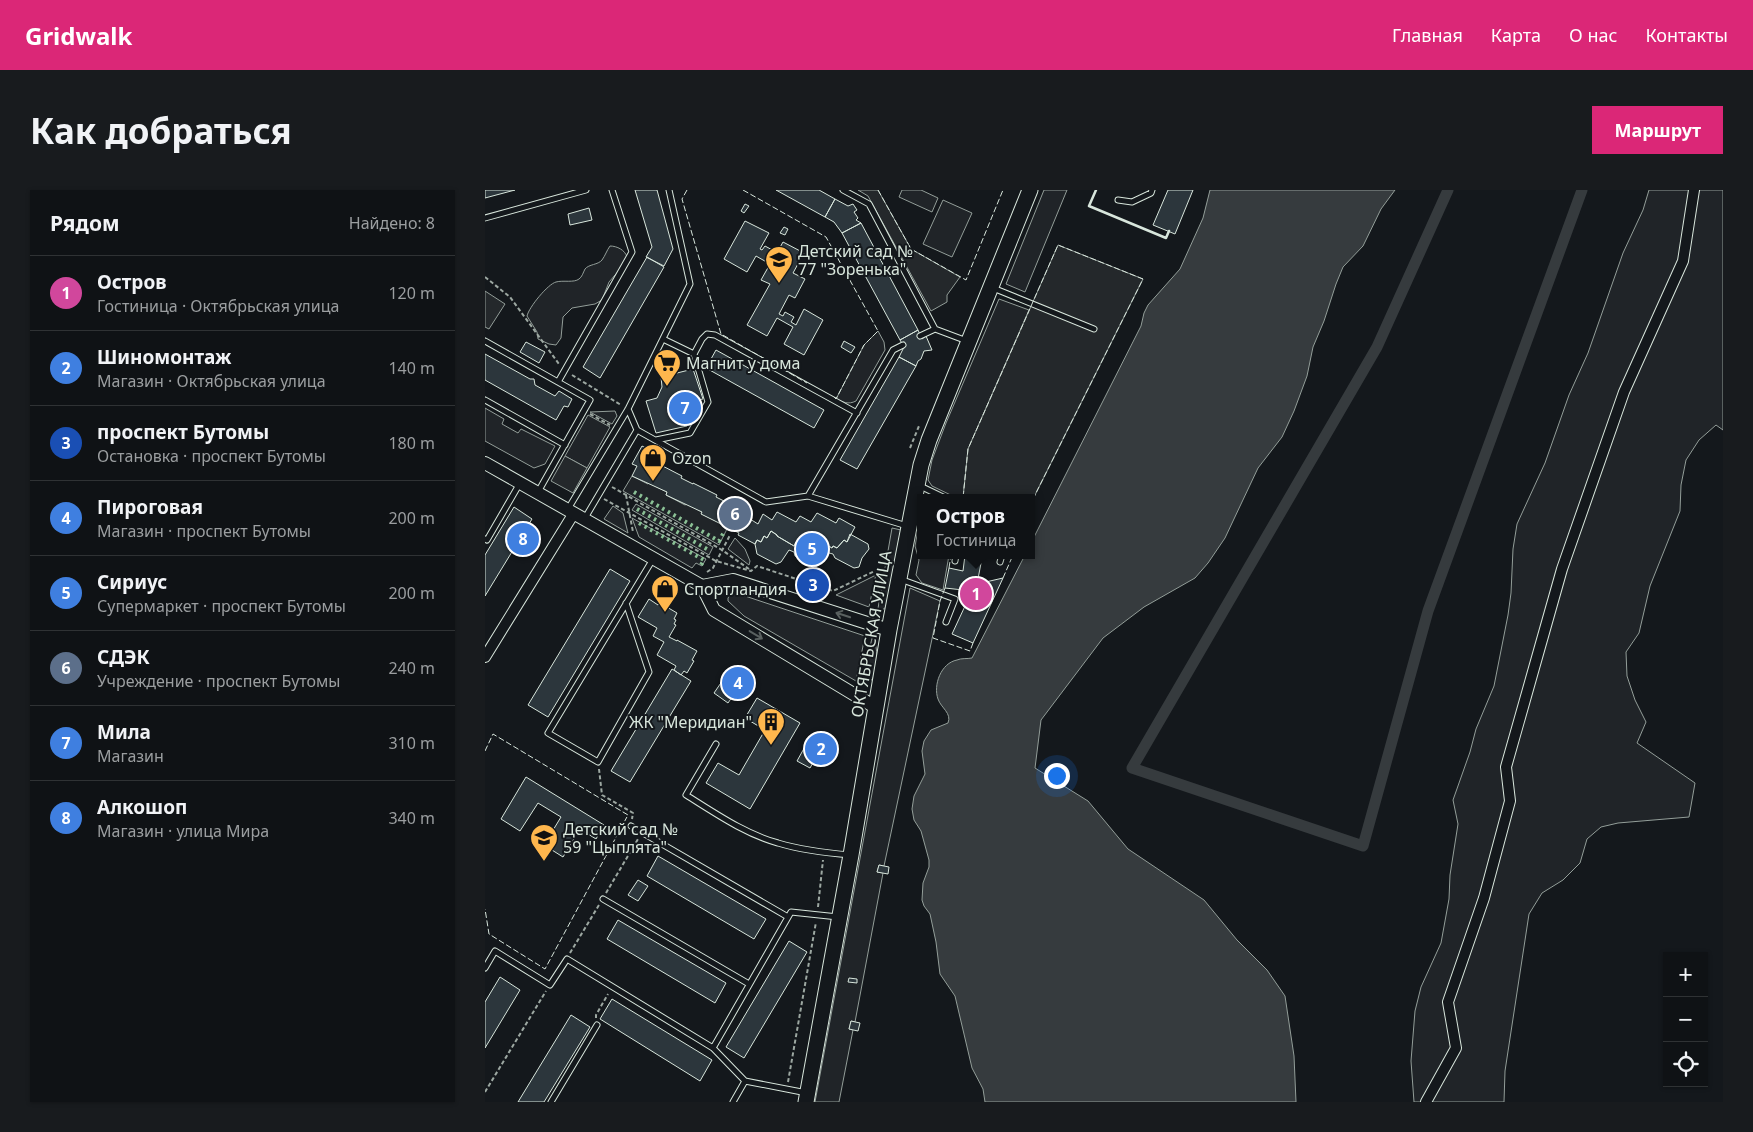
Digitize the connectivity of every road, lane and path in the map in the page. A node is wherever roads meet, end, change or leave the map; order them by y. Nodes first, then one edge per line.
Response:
1 (586, 190) edge
2 (612, 190) edge
3 (669, 190) edge
4 (843, 190) edge
5 (1030, 190) edge
6 (1152, 190) edge
7 (1694, 190) edge
8 (1118, 200) dead end
9 (485, 218) edge
10 (485, 277) edge
11 (991, 287) junction
12 (1094, 328) dead end
13 (935, 329) junction
14 (920, 336) dead end
15 (663, 339) junction
16 (485, 341) edge
17 (969, 342) junction
18 (903, 345) dead end
19 (694, 354) junction
20 (565, 371) junction
21 (558, 382) junction
22 (485, 400) edge
23 (627, 408) junction
24 (584, 411) junction
25 (857, 413) junction
26 (616, 428) junction
27 (637, 430) junction
28 (656, 440) junction
29 (565, 445) junction
30 (485, 462) edge
31 (520, 483) junction
32 (605, 483) junction
33 (918, 485) junction
34 (538, 493) junction
35 (937, 494) edge
36 (626, 495) junction
37 (597, 496) junction
38 (809, 496) junction
39 (628, 512) junction
40 (575, 514) junction
41 (909, 527) junction
42 (730, 535) dead end
43 (634, 537) dead end
44 (486, 541) edge
45 (722, 550) junction
46 (653, 558) junction
47 (1001, 559) edge
48 (716, 561) junction
49 (1000, 562) dead end
50 (881, 568) dead end
51 (751, 571) junction
52 (705, 573) dead end
53 (899, 579) junction
54 (702, 586) junction
55 (626, 603) junction
56 (946, 622) dead end
57 (889, 630) junction
58 (485, 657) edge
59 (875, 707) junction
60 (715, 744) dead end
61 (599, 762) junction
62 (631, 826) joint
63 (823, 852) junction
64 (851, 854) junction
65 (603, 899) dead end
66 (817, 914) junction
67 (839, 916) junction
68 (788, 917) junction
69 (485, 968) edge
70 (749, 984) junction
71 (550, 985) junction
72 (612, 988) junction
73 (597, 1025) joint
74 (713, 1048) junction
75 (745, 1082) junction
76 (787, 1090) junction
77 (485, 1092) edge
78 (806, 1098) edge
79 (551, 1102) edge
80 (733, 1102) edge
81 (1426, 1102) edge

1 - 9 lane
2 - 20 lane
3 - 15 lane
4 - 13 lane
5 - 11 main road, ОКТЯБРЬСКАЯ УЛИЦА
6 - 8 lane
7 - 81 street
10 - 20 path
11 - 12 lane
11 - 17 main road, ОКТЯБРЬСКАЯ УЛИЦА
13 - 14 lane
13 - 17 lane
15 - 19 lane
15 - 23 lane
16 - 21 lane
17 - 33 main road, ОКТЯБРЬСКАЯ УЛИЦА
18 - 25 lane
19 - 25 lane
19 - 28 lane
20 - 21 lane
20 - 23 path
21 - 24 lane
22 - 29 lane
23 - 26 lane
23 - 27 lane
24 - 26 path
24 - 29 lane
25 - 38 lane
26 - 40 lane
27 - 28 lane
27 - 32 lane
28 - 38 lane
29 - 34 lane
30 - 31 street
31 - 34 street
31 - 44 lane
32 - 36 path
32 - 37 lane
33 - 35 lane
33 - 41 main road, ОКТЯБРЬСКАЯ УЛИЦА
34 - 40 street
36 - 39 path
36 - 45 path
37 - 39 path
37 - 40 lane
38 - 41 lane
39 - 43 path
39 - 48 path
40 - 46 street
40 - 58 street
41 - 53 main road, ОКТЯБРЬСКАЯ УЛИЦА
42 - 45 path
45 - 48 path
45 - 51 path
46 - 54 street
46 - 55 lane
47 - 49 lane
48 - 51 path
48 - 52 path
50 - 51 path
53 - 56 lane
53 - 57 main road, ОКТЯБРЬСКАЯ УЛИЦА
57 -> 54 street
54 -> 59 street
55 - 61 lane
55 - 61 lane
57 - 59 main road, ОКТЯБРЬСКАЯ УЛИЦА
59 - 64 main road, ОКТЯБРЬСКАЯ УЛИЦА
60 - 63 lane
61 - 62 path
62 - 68 lane
63 - 64 lane
63 - 66 path
64 - 67 main road, ОКТЯБРЬСКАЯ УЛИЦА
65 - 70 lane
66 - 67 lane
66 - 68 lane
66 - 76 path
67 - 78 main road, ОКТЯБРЬСКАЯ УЛИЦА
68 - 70 lane
69 - 71 lane
70 - 74 lane
71 - 72 lane
71 - 77 path
72 - 73 path
72 - 74 lane
73 - 79 lane
74 - 75 lane
75 - 76 lane
75 - 80 lane
76 - 78 lane

